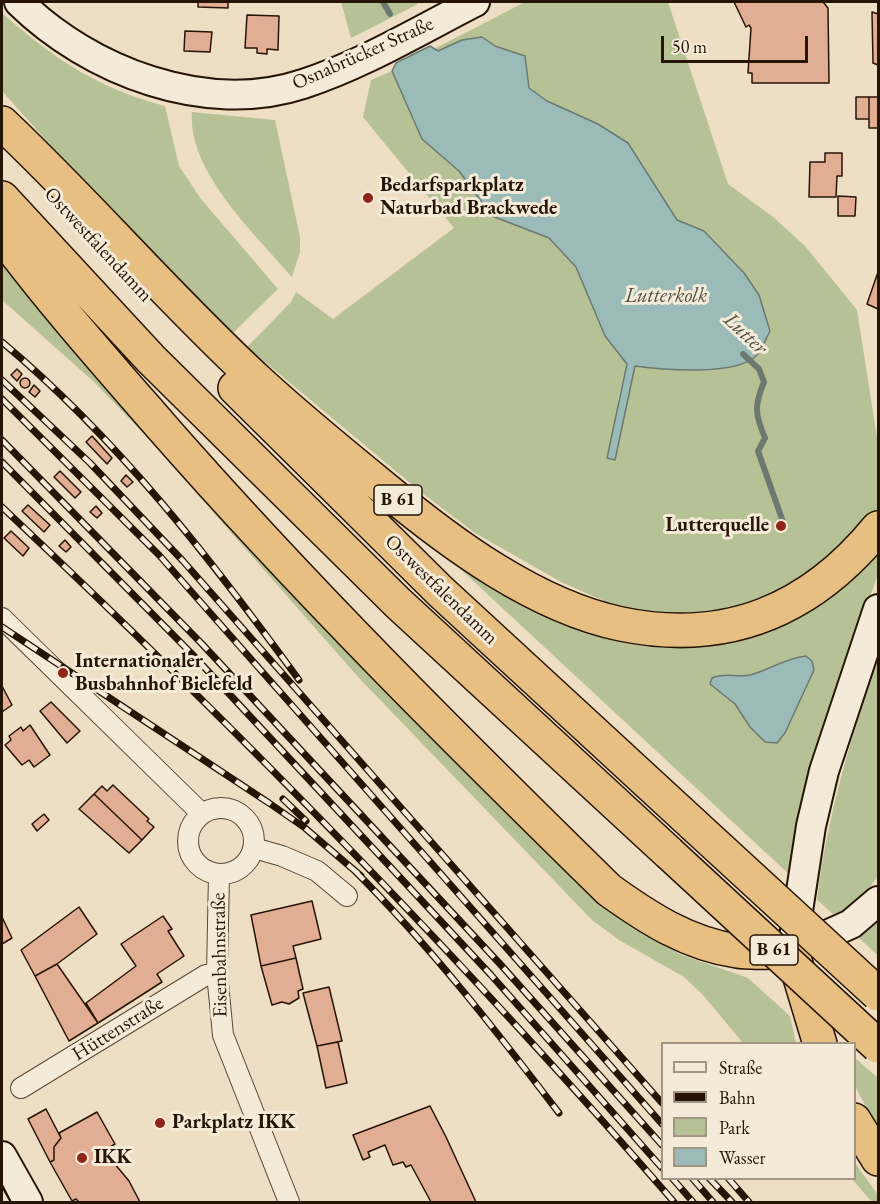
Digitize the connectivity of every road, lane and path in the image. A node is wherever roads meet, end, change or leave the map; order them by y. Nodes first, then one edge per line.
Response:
1 (20, 2) edge
2 (475, 2) edge
3 (2, 123) edge
4 (2, 136) edge
5 (2, 198) edge
6 (2, 235) edge
7 (879, 528) edge
8 (879, 609) edge
9 (2, 618) edge
10 (202, 814) junction
11 (254, 848) junction
12 (219, 875) junction
13 (347, 896) dead end
14 (879, 901) edge
15 (792, 951) junction
16 (217, 973) junction
17 (879, 994) edge
18 (819, 1042) edge
19 (879, 1046) edge
20 (21, 1088) dead end
21 (856, 1122) edge
22 (2, 1156) edge
23 (879, 1159) edge
24 (28, 1203) edge
25 (289, 1203) edge

1 - 2 main road, Osnabrücker Straße
3 - 7 highway, B 61
4 - 17 highway, Ostwestfalendamm / B 61, bridge
5 - 19 highway, Ostwestfalendamm / B 61, bridge
6 - 15 highway
8 - 15 main road
9 - 10 street
10 - 11 street
10 - 12 street
11 - 12 street
11 - 13 street
12 - 16 street, Eisenbahnstraße
14 - 15 main road
15 - 18 highway
16 - 20 street, Hüttenstraße
16 - 25 street, Eisenbahnstraße
21 - 23 highway
22 - 24 main road

